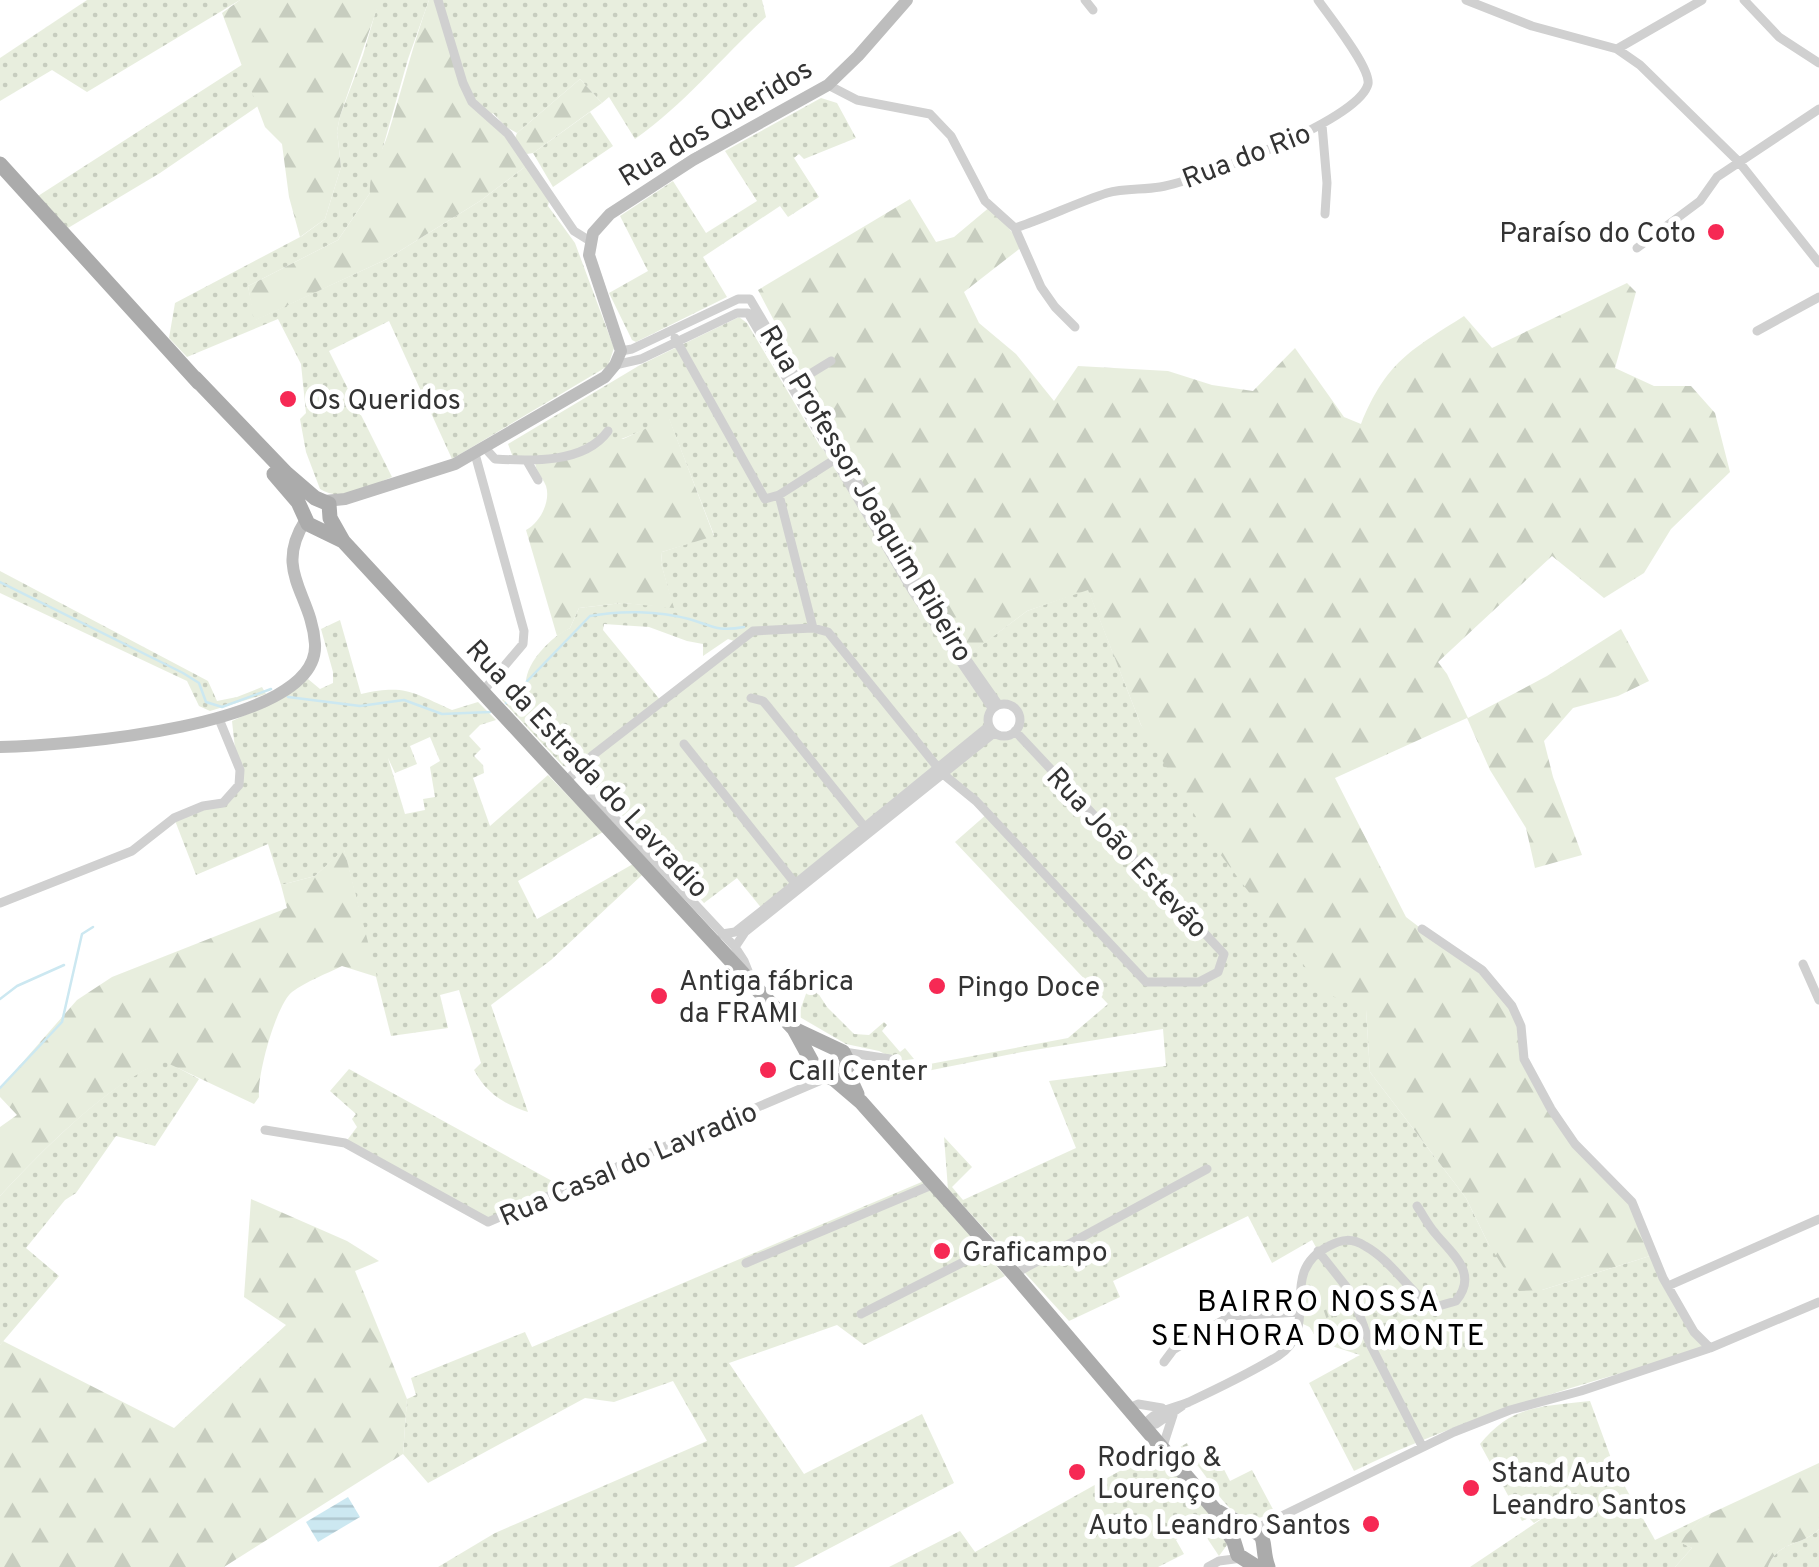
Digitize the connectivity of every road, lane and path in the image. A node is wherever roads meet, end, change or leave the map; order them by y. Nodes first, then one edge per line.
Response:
1 (438, 0) edge
2 (907, 0) edge
3 (1085, 0) edge
4 (1318, 0) edge
5 (1466, 0) edge
6 (1702, 0) edge
7 (1744, 0) edge
8 (1092, 10) dead end
9 (1617, 50) junction
10 (1819, 63) edge
11 (832, 82) junction
12 (1819, 109) edge
13 (1322, 126) junction
14 (1740, 162) junction
15 (0, 164) edge
16 (1325, 214) dead end
17 (1015, 228) junction
18 (590, 241) junction
19 (1637, 248) dead end
20 (1819, 263) edge
21 (1819, 297) edge
22 (693, 320) junction
23 (1075, 326) dead end
24 (672, 331) junction
25 (1756, 331) dead end
26 (699, 333) junction
27 (678, 344) junction
28 (620, 351) junction
29 (832, 360) dead end
30 (616, 365) junction
31 (800, 380) junction
32 (608, 431) dead end
33 (480, 451) junction
34 (834, 460) junction
35 (527, 461) junction
36 (538, 480) dead end
37 (779, 494) junction
38 (318, 514) junction
39 (813, 628) junction
40 (484, 690) junction
41 (751, 698) dead end
42 (995, 706) junction
43 (219, 720) junction
44 (992, 730) junction
45 (1016, 731) junction
46 (684, 744) dead end
47 (0, 748) edge
48 (941, 771) junction
49 (566, 781) junction
50 (583, 799) junction
51 (867, 830) junction
52 (798, 886) junction
53 (0, 903) edge
54 (1422, 929) dead end
55 (722, 934) junction
56 (734, 948) junction
57 (1803, 964) dead end
58 (752, 983) junction
59 (1819, 1000) edge
60 (794, 1029) junction
61 (890, 1059) dead end
62 (832, 1065) junction
63 (265, 1130) dead end
64 (1207, 1169) dead end
65 (934, 1184) junction
66 (1417, 1206) dead end
67 (1819, 1220) edge
68 (991, 1248) junction
69 (1318, 1251) junction
70 (746, 1263) dead end
71 (1014, 1274) junction
72 (1668, 1286) junction
73 (1819, 1302) edge
74 (1300, 1312) junction
75 (861, 1314) dead end
76 (1710, 1348) junction
77 (1164, 1362) dead end
78 (1184, 1404) junction
79 (1129, 1408) junction
80 (1162, 1408) junction
81 (1173, 1415) junction
82 (1143, 1426) junction
83 (1422, 1446) junction
84 (1162, 1449) junction
85 (1215, 1510) junction
86 (1282, 1518) junction
87 (1250, 1530) junction
88 (1251, 1554) edge
89 (1208, 1567) edge

1 - 18 street
2 - 11 street, Rua dos Queridos
3 - 8 street
4 - 13 street, Rua do Rio
5 - 9 street
6 - 9 street
7 - 10 street
9 - 14 street
11 - 17 street
11 - 18 street, Rua dos Queridos
12 - 14 street
13 - 16 street
13 - 17 street, Rua do Rio
14 - 19 street
14 - 20 street
15 - 38 main road, Rua da Estrada do Lavradio
17 - 23 street
18 - 28 street
21 - 25 street
22 - 24 street, Rua Professor Joaquim Ribeiro
22 - 26 street
22 - 31 street, Rua Professor Joaquim Ribeiro
24 - 27 street
24 - 28 street, Rua Professor Joaquim Ribeiro
26 - 27 street, Rua Professor Joaquim Ribeiro
26 - 34 street, Rua Professor Joaquim Ribeiro
27 - 30 street, Rua Professor Joaquim Ribeiro
27 - 37 street
28 - 30 street
29 - 31 street
30 - 33 street
31 - 42 street, Rua Professor Joaquim Ribeiro
32 - 35 street
33 - 35 street
33 - 38 street
33 - 40 street
34 - 37 street
34 - 42 street, Rua Professor Joaquim Ribeiro
35 - 36 street
37 - 39 street
38 - 40 main road, Rua da Estrada do Lavradio
38 - 43 street
39 - 48 street
39 - 49 street
40 - 49 main road, Rua da Estrada do Lavradio
41 - 51 street
42 - 44 street
42 - 45 street
43 - 47 street
43 - 53 street
44 - 45 street
44 - 48 street
45 - 48 street, Rua João Estevão
46 - 52 street
48 - 51 street
49 - 50 main road, Rua da Estrada do Lavradio
50 - 55 street
50 - 58 main road, Rua da Estrada do Lavradio
51 - 52 street
52 - 55 street
52 - 56 street
54 - 72 street
55 - 56 street
56 - 58 street
57 - 59 street
58 - 60 main road, Rua da Estrada do Lavradio
60 - 62 main road, Rua da Estrada do Lavradio
60 - 62 main road, Rua da Estrada do Lavradio
61 - 62 street
62 - 63 street, Rua Casal do Lavradio
62 - 65 main road, Rua da Estrada do Lavradio
64 - 71 street
65 - 68 main road, Rua da Estrada do Lavradio
65 - 70 street
66 - 69 street
67 - 72 street
68 - 71 main road, Rua da Estrada do Lavradio
68 - 75 street
69 - 74 street
69 - 83 street
71 - 79 main road, Rua da Estrada do Lavradio
72 - 76 street
73 - 76 street
74 - 77 street
74 - 78 street
76 - 83 street
78 - 80 street
78 - 81 street
79 - 80 street
79 - 82 main road, Rua da Estrada do Lavradio
80 - 82 street
81 - 82 street
81 - 84 street
82 - 84 main road, Rua da Estrada do Lavradio
83 - 86 street
84 - 85 main road, Rua da Estrada do Lavradio
85 - 87 main road, Rua da Estrada do Lavradio
85 - 88 main road, Rua da Estrada do Lavradio
86 - 87 street
86 - 88 street
87 - 88 main road, Rua da Estrada do Lavradio
88 - 89 street

